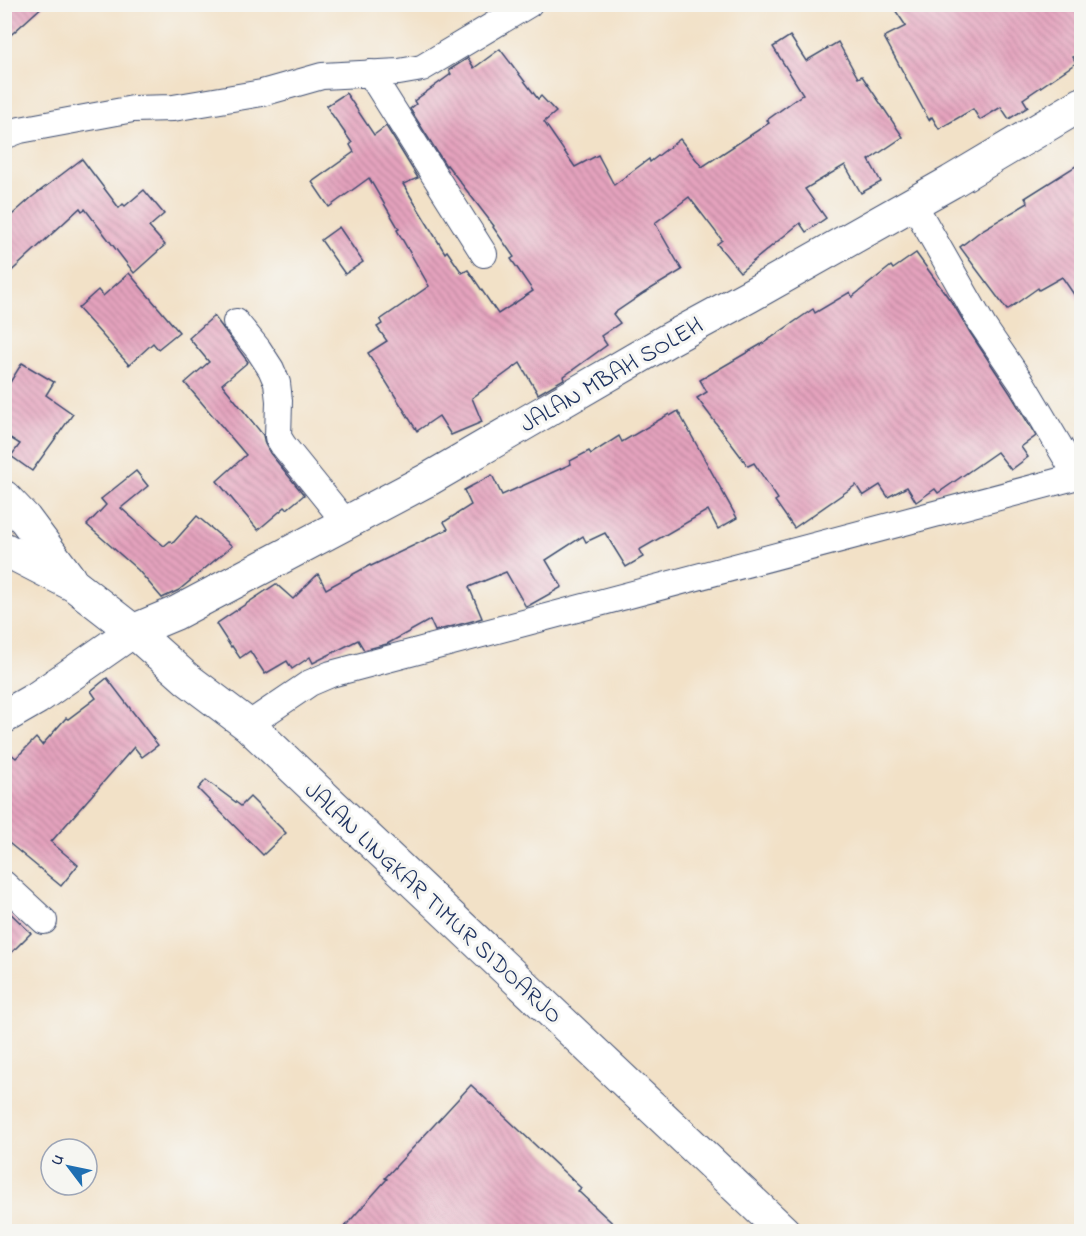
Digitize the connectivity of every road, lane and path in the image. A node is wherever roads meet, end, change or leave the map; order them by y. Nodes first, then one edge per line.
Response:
1 (529, 4) edge
2 (370, 73) junction
3 (1082, 104) edge
4 (4, 136) edge
5 (914, 203) junction
6 (484, 254) dead end
7 (236, 322) dead end
8 (1079, 475) edge
9 (4, 497) edge
10 (346, 523) junction
11 (4, 549) edge
12 (74, 585) junction
13 (133, 631) junction
14 (4, 717) edge
15 (248, 725) junction
16 (4, 884) edge
17 (44, 921) dead end
18 (784, 1232) edge

1 - 2 street
2 - 4 street
2 - 6 street
3 - 5 street, JALAN MBAH SOLEH
5 - 8 street
5 - 10 street, JALAN MBAH SOLEH
7 - 10 street
8 - 15 street
9 - 12 street
10 - 13 street, JALAN MBAH SOLEH
11 - 12 street
12 - 13 street, JALAN LINGKAR TIMUR SIDOARJO
13 - 14 street, JALAN MBAH SOLEH
13 - 15 street, JALAN LINGKAR TIMUR SIDOARJO
15 - 18 street, JALAN LINGKAR TIMUR SIDOARJO
16 - 17 street

